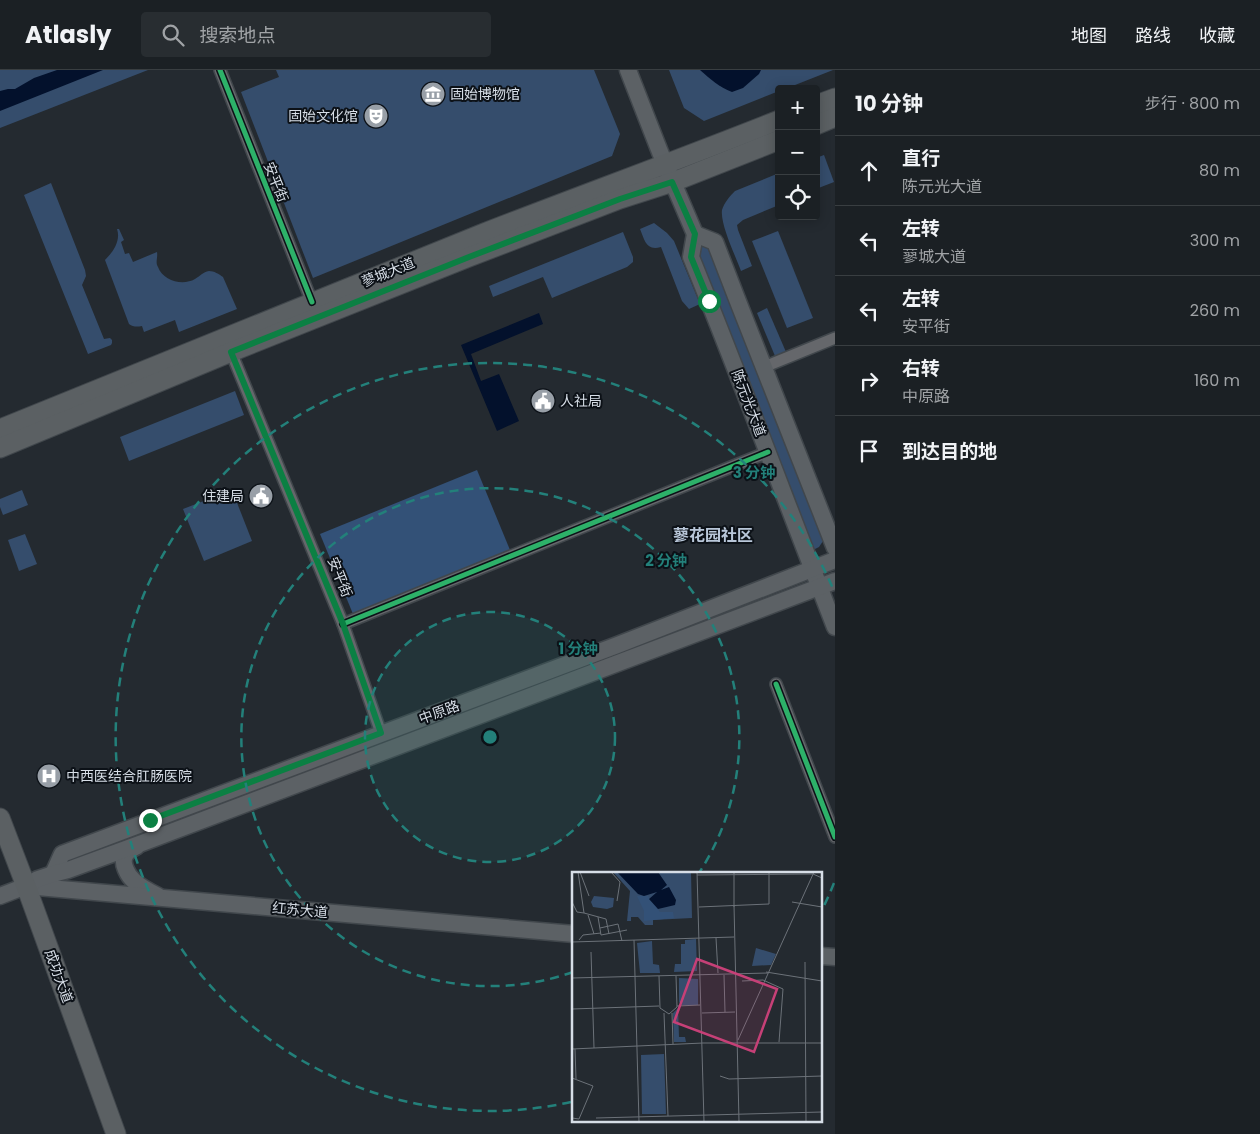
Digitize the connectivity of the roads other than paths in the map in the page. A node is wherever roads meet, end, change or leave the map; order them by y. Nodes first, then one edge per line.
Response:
1 (220, 70) edge
2 (628, 70) edge
3 (835, 98) edge
4 (820, 104) edge
5 (835, 117) edge
6 (775, 122) edge
7 (820, 123) edge
8 (775, 142) edge
9 (665, 165) junction
10 (672, 182) junction
11 (695, 234) junction
12 (312, 302) junction
13 (835, 338) edge
14 (231, 352) junction
15 (764, 367) junction
16 (0, 429) edge
17 (0, 448) edge
18 (768, 452) junction
19 (835, 548) edge
20 (835, 560) edge
21 (812, 570) junction
22 (835, 581) edge
23 (819, 586) junction
24 (343, 624) junction
25 (835, 627) edge
26 (776, 684) dead end
27 (381, 733) junction
28 (0, 818) edge
29 (835, 837) edge
30 (142, 843) junction
31 (53, 874) junction
32 (26, 886) junction
33 (0, 896) edge
34 (160, 898) junction
35 (572, 934) edge
36 (822, 956) edge
37 (835, 957) edge
38 (116, 1134) edge

1 - 12 street, 安平街
2 - 9 main road
3 - 4 main road
5 - 7 main road
6 - 9 main road, 蓼城大道
8 - 10 main road, 蓼城大道
9 - 10 main road
9 - 12 main road, 蓼城大道
10 - 11 main road
10 - 14 main road, 蓼城大道
11 - 15 main road, 陈元光大道
11 - 18 main road, 陈元光大道
12 - 16 main road, 蓼城大道
13 - 15 street
14 - 17 main road, 蓼城大道
14 - 24 street, 安平街
15 - 19 main road, 陈元光大道
18 - 21 main road, 陈元光大道
18 - 24 street
20 - 21 main road, 中原路
21 - 23 main road, 陈元光大道
21 - 27 main road, 中原路
22 - 23 main road, 中原路
23 - 25 main road, 陈元光大道
23 - 30 main road, 中原路
24 - 27 street, 安平街
26 - 29 street
27 - 31 main road, 中原路
28 - 32 main road, 成功大道
30 - 31 main road, 中原路
30 - 34 main road
31 - 32 main road, 中原路
32 - 33 main road, 中原路
32 - 34 main road, 红苏大道
32 - 38 main road, 成功大道
34 - 35 main road, 红苏大道
36 - 37 main road

